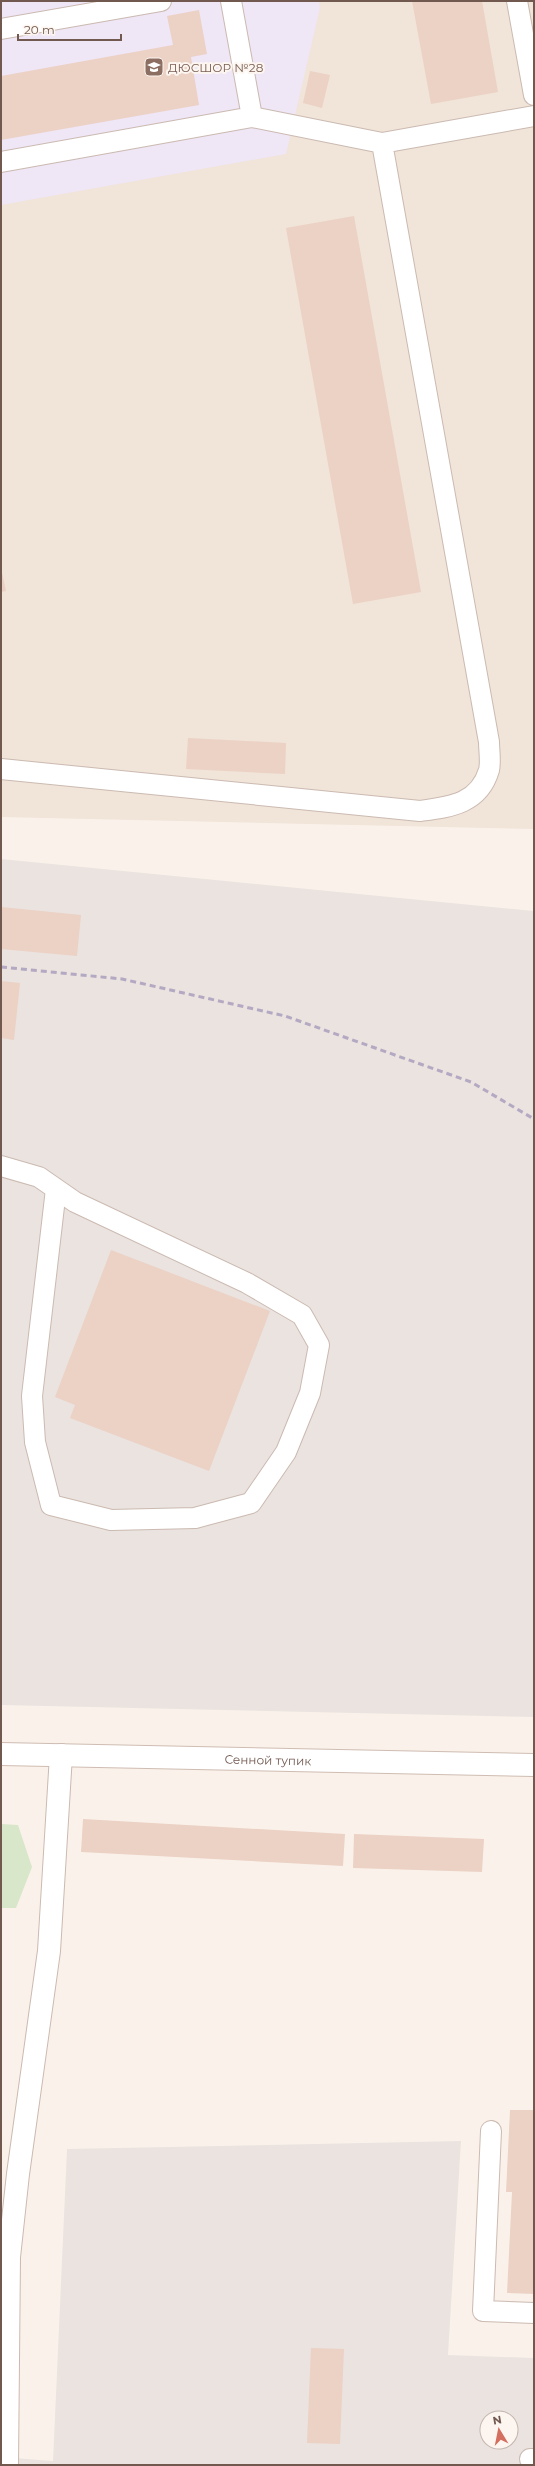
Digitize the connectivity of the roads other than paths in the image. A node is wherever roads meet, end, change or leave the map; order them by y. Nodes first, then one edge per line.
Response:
1 (161, 1) edge
2 (231, 1) edge
3 (517, 1) edge
4 (1, 30) edge
5 (534, 95) edge
6 (534, 116) edge
7 (252, 117) junction
8 (382, 143) junction
9 (1, 162) edge
10 (1, 769) edge
11 (1, 1166) edge
12 (56, 1189) junction
13 (1, 1754) edge
14 (61, 1756) junction
15 (534, 1765) edge
16 (491, 2131) dead end
17 (534, 2313) edge
18 (4, 2419) edge
19 (7, 2465) edge

1 - 4 lane
2 - 7 lane
3 - 5 lane
6 - 8 lane
7 - 8 lane
7 - 9 lane
8 - 10 lane
11 - 12 lane
12 - 12 lane
13 - 14 street, Сенной тупик
14 - 15 street, Сенной тупик
14 - 18 street
16 - 17 lane
18 - 19 street

